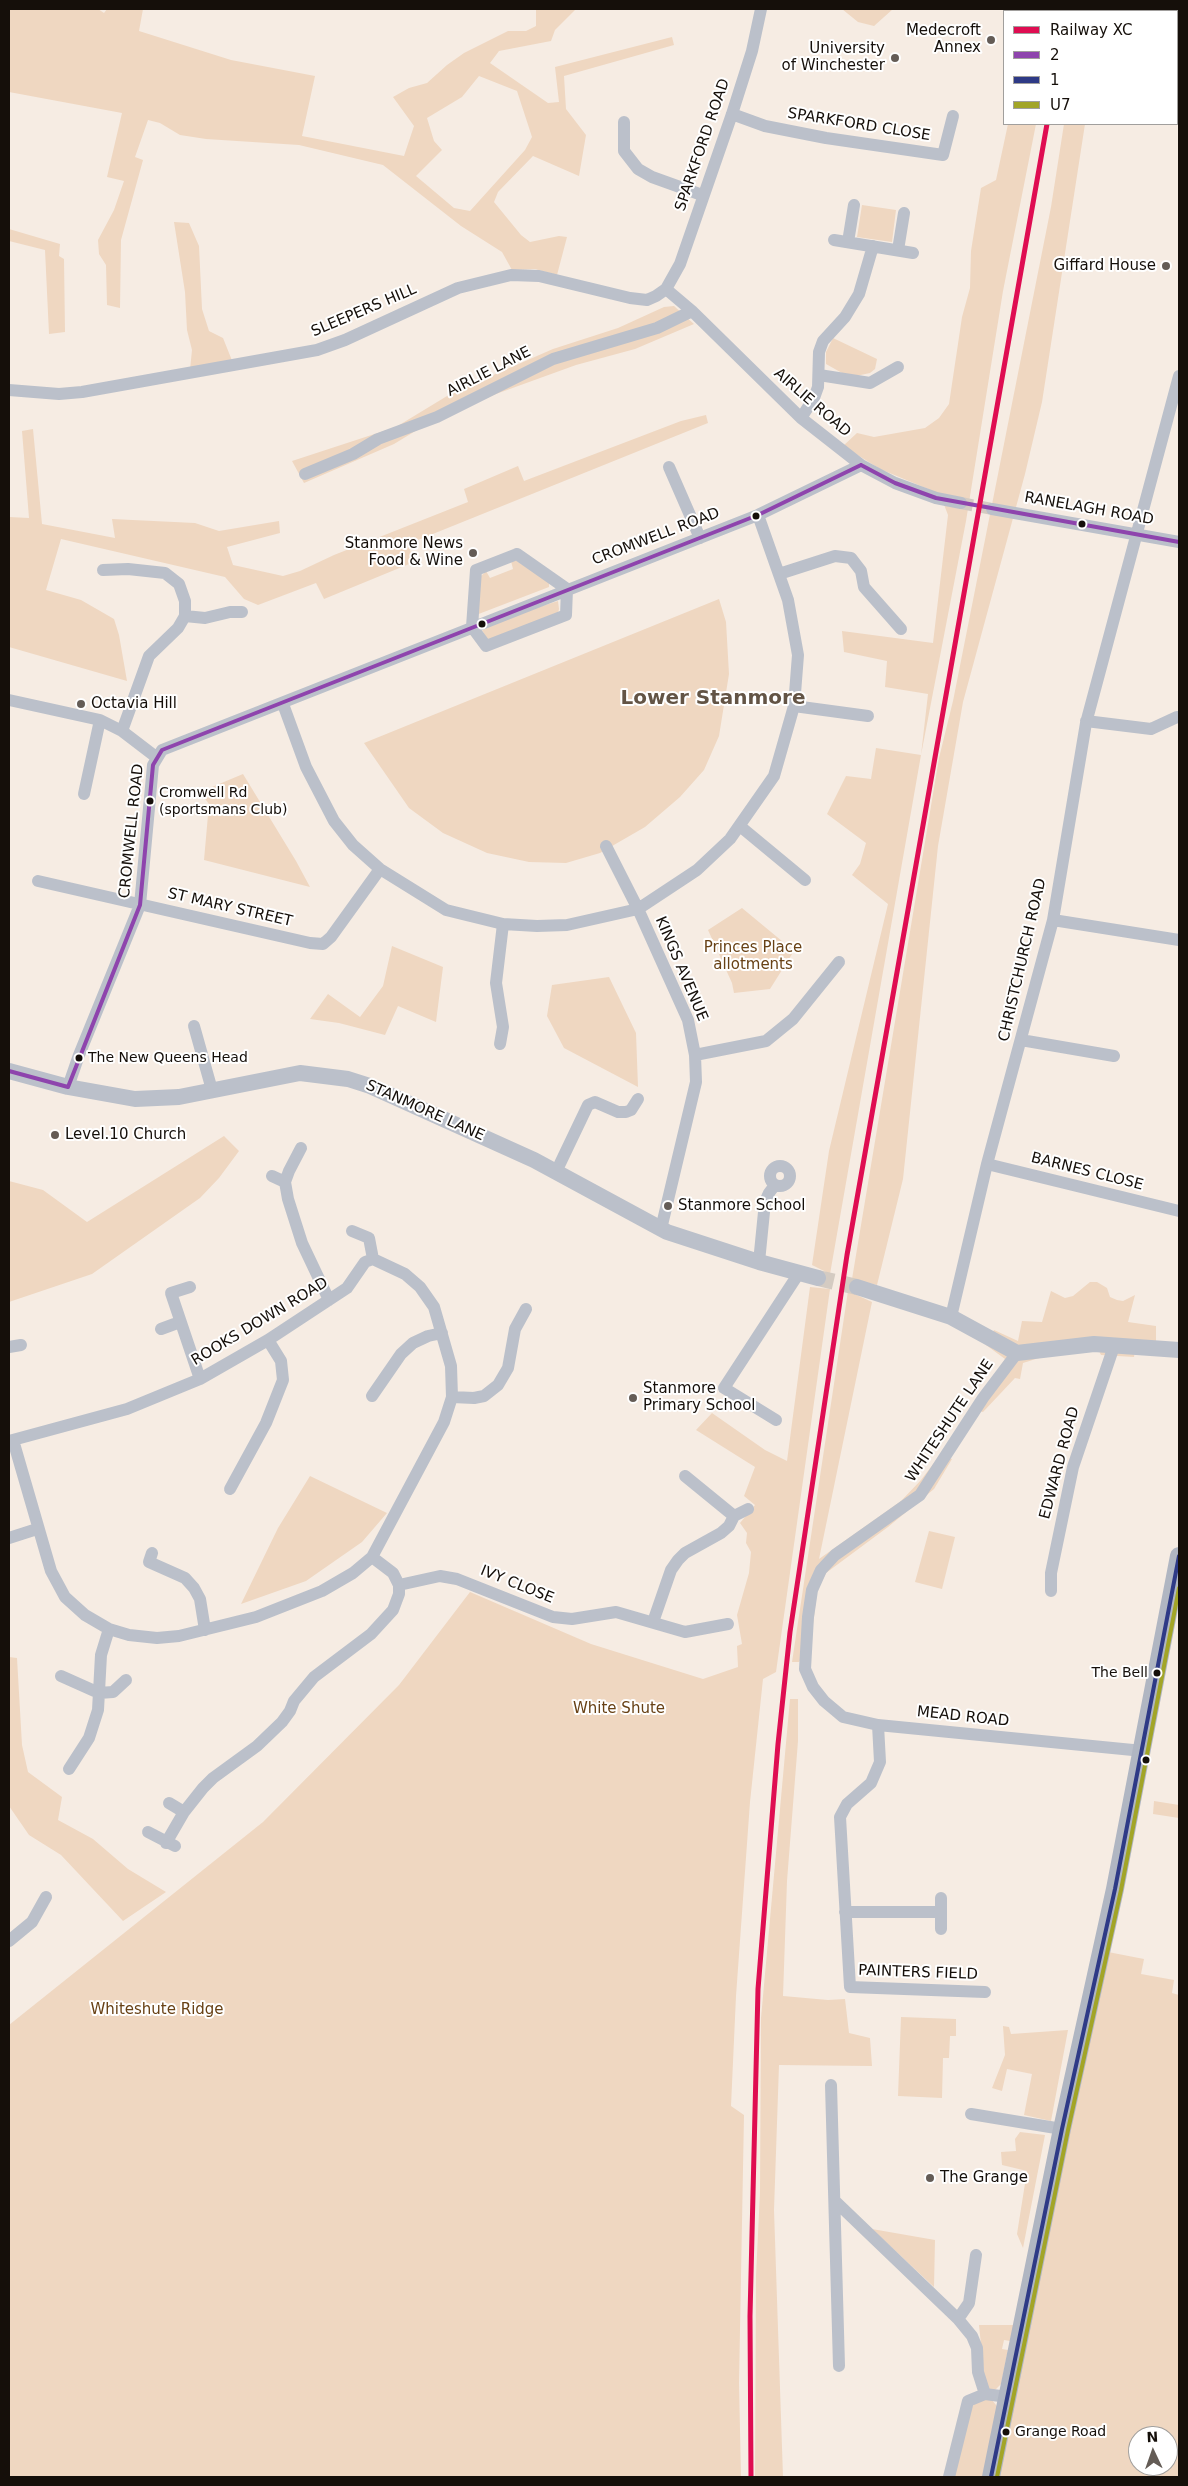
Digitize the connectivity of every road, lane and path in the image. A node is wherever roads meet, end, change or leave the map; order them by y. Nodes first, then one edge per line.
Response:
1 (761, 9) edge
2 (732, 114) junction
3 (953, 116) dead end
4 (624, 122) dead end
5 (702, 195) junction
6 (854, 205) dead end
7 (904, 213) dead end
8 (834, 240) dead end
9 (848, 242) junction
10 (873, 246) junction
11 (898, 250) junction
12 (913, 253) dead end
13 (666, 289) junction
14 (692, 311) junction
15 (898, 367) dead end
16 (819, 375) junction
17 (1179, 376) edge
18 (9, 390) edge
19 (801, 418) junction
20 (861, 465) junction
21 (669, 467) dead end
22 (305, 474) dead end
23 (961, 503) tunnel mouth
24 (992, 509) tunnel mouth
25 (758, 515) junction
26 (1137, 534) junction
27 (700, 538) junction
28 (1179, 542) edge
29 (103, 570) dead end
30 (779, 574) junction
31 (567, 589) junction
32 (242, 612) dead end
33 (185, 616) junction
34 (472, 627) junction
35 (901, 629) dead end
36 (9, 700) edge
37 (283, 704) junction
38 (794, 706) junction
39 (868, 716) dead end
40 (1177, 717) dead end
41 (100, 720) junction
42 (1086, 721) junction
43 (122, 731) junction
44 (156, 757) junction
45 (84, 794) dead end
46 (740, 827) junction
47 (606, 846) dead end
48 (380, 869) junction
49 (806, 880) dead end
50 (38, 881) dead end
51 (140, 905) junction
52 (638, 908) junction
53 (1052, 920) junction
54 (503, 924) junction
55 (1179, 940) edge
56 (839, 962) dead end
57 (194, 1026) dead end
58 (1021, 1040) junction
59 (500, 1044) dead end
60 (695, 1055) junction
61 (1114, 1056) dead end
62 (9, 1071) edge
63 (68, 1087) junction
64 (212, 1090) junction
65 (638, 1098) dead end
66 (301, 1148) dead end
67 (987, 1164) junction
68 (556, 1172) junction
69 (272, 1176) dead end
70 (285, 1182) junction
71 (775, 1186) dead end
72 (1179, 1211) edge
73 (662, 1229) junction
74 (352, 1231) dead end
75 (373, 1259) junction
76 (759, 1262) junction
77 (799, 1273) junction
78 (818, 1278) tunnel mouth
79 (190, 1287) dead end
80 (857, 1288) tunnel mouth
81 (329, 1300) junction
82 (526, 1309) dead end
83 (951, 1317) junction
84 (180, 1322) junction
85 (161, 1329) dead end
86 (442, 1333) junction
87 (268, 1340) junction
88 (1114, 1346) junction
89 (1179, 1350) edge
90 (1017, 1353) junction
91 (200, 1379) junction
92 (372, 1396) dead end
93 (452, 1396) junction
94 (776, 1420) dead end
95 (11, 1441) edge
96 (685, 1476) dead end
97 (230, 1489) dead end
98 (748, 1509) dead end
99 (734, 1516) junction
100 (37, 1529) junction
101 (9, 1538) edge
102 (152, 1554) dead end
103 (1179, 1556) edge
104 (372, 1557) junction
105 (399, 1585) junction
106 (1051, 1591) dead end
107 (652, 1622) junction
108 (728, 1624) dead end
109 (109, 1629) junction
110 (204, 1630) junction
111 (805, 1669) joint
112 (61, 1676) dead end
113 (126, 1680) dead end
114 (99, 1693) junction
115 (878, 1725) junction
116 (1143, 1751) junction
117 (69, 1769) dead end
118 (168, 1802) dead end
119 (184, 1812) junction
120 (148, 1832) dead end
121 (47, 1897) dead end
122 (940, 1898) dead end
123 (845, 1912) junction
124 (941, 1912) junction
125 (941, 1929) dead end
126 (9, 1941) edge
127 (985, 1992) dead end
128 (831, 2085) dead end
129 (971, 2114) dead end
130 (1062, 2129) junction
131 (835, 2201) junction
132 (976, 2255) dead end
133 (958, 2319) junction
134 (839, 2366) dead end
135 (985, 2394) junction
136 (1008, 2397) junction
137 (949, 2477) edge
138 (991, 2477) edge

1 - 2 street, SPARKFORD ROAD
2 - 3 street, SPARKFORD CLOSE
2 - 5 street, SPARKFORD ROAD
4 - 5 street
5 - 13 street, SPARKFORD ROAD
6 - 9 street
7 - 11 street
8 - 9 street
9 - 10 street
10 - 11 street
10 - 16 street
11 - 12 street
13 - 14 street, AIRLIE ROAD
13 - 18 street, SLEEPERS HILL
14 - 19 street, AIRLIE ROAD
14 - 22 street, AIRLIE LANE
15 - 16 street
16 - 19 street
17 - 26 street, CHRISTCHURCH ROAD
19 - 20 street, AIRLIE ROAD
20 - 23 street, AIRLIE ROAD
20 - 25 street, CROMWELL ROAD
21 - 27 street
24 - 26 street, RANELAGH ROAD
25 - 27 street, CROMWELL ROAD
25 - 30 street
26 - 28 street, RANELAGH ROAD
26 - 42 street, CHRISTCHURCH ROAD
27 - 31 street, CROMWELL ROAD
29 - 33 street
30 - 35 street
30 - 38 street
31 - 34 street, CROMWELL ROAD
31 - 34 street
31 - 34 street
32 - 33 street
33 - 43 street
34 - 37 street, CROMWELL ROAD
36 - 41 street
37 - 44 street, CROMWELL ROAD
37 - 48 street
38 - 39 street
38 - 46 street
40 - 42 street
41 - 43 street
41 - 45 street
42 - 53 street, CHRISTCHURCH ROAD
43 - 44 street
44 - 51 street, CROMWELL ROAD
46 - 49 street
46 - 52 street
47 - 52 street, KINGS AVENUE
48 - 51 street, ST MARY STREET
48 - 54 street
50 - 51 street, ST MARY STREET
51 - 63 street, CROMWELL ROAD
52 - 54 street
52 - 60 street, KINGS AVENUE
53 - 55 street
53 - 58 street, CHRISTCHURCH ROAD
54 - 59 street
56 - 60 street
57 - 64 street
58 - 61 street
58 - 67 street, CHRISTCHURCH ROAD
60 - 73 street, KINGS AVENUE
62 - 63 street, STANMORE LANE
63 - 64 street, STANMORE LANE
64 - 68 street, STANMORE LANE
65 - 68 street
66 - 70 street
67 - 72 street, BARNES CLOSE
67 - 83 street, CHRISTCHURCH ROAD
68 - 73 street, STANMORE LANE
69 - 70 street
70 - 81 street
71 - 76 street
73 - 76 street, STANMORE LANE
74 - 75 street
75 - 81 street, ROOKS DOWN ROAD
75 - 86 street
76 - 77 street, STANMORE LANE
77 - 78 street, STANMORE LANE
77 - 94 street
79 - 84 street
80 - 83 street
81 - 87 street, ROOKS DOWN ROAD
82 - 93 street
83 - 90 street
84 - 85 street
84 - 91 street
86 - 92 street
86 - 93 street
87 - 91 street, ROOKS DOWN ROAD
87 - 97 street
88 - 89 street
88 - 90 street
88 - 106 street, EDWARD ROAD
90 - 111 street, WHITESHUTE LANE
91 - 95 street, ROOKS DOWN ROAD
93 - 104 street
95 - 100 street
96 - 99 street
98 - 99 street
99 - 107 street
100 - 101 street
100 - 109 street
102 - 110 street
103 - 116 main road
104 - 105 street
104 - 110 street
105 - 107 street, IVY CLOSE
105 - 119 street
107 - 108 street, IVY CLOSE
109 - 110 street
109 - 114 street
111 - 115 street, MEAD ROAD
112 - 114 street
113 - 114 street
114 - 117 street
115 - 116 street, MEAD ROAD
115 - 123 street
116 - 130 main road
118 - 119 street
119 - 120 street
121 - 126 street
122 - 124 street
123 - 124 street
123 - 127 street, PAINTERS FIELD
124 - 125 street
128 - 131 street
129 - 130 street
130 - 136 main road
131 - 133 street
131 - 134 street
132 - 133 street
133 - 135 street
135 - 136 street
135 - 137 street
136 - 138 main road

